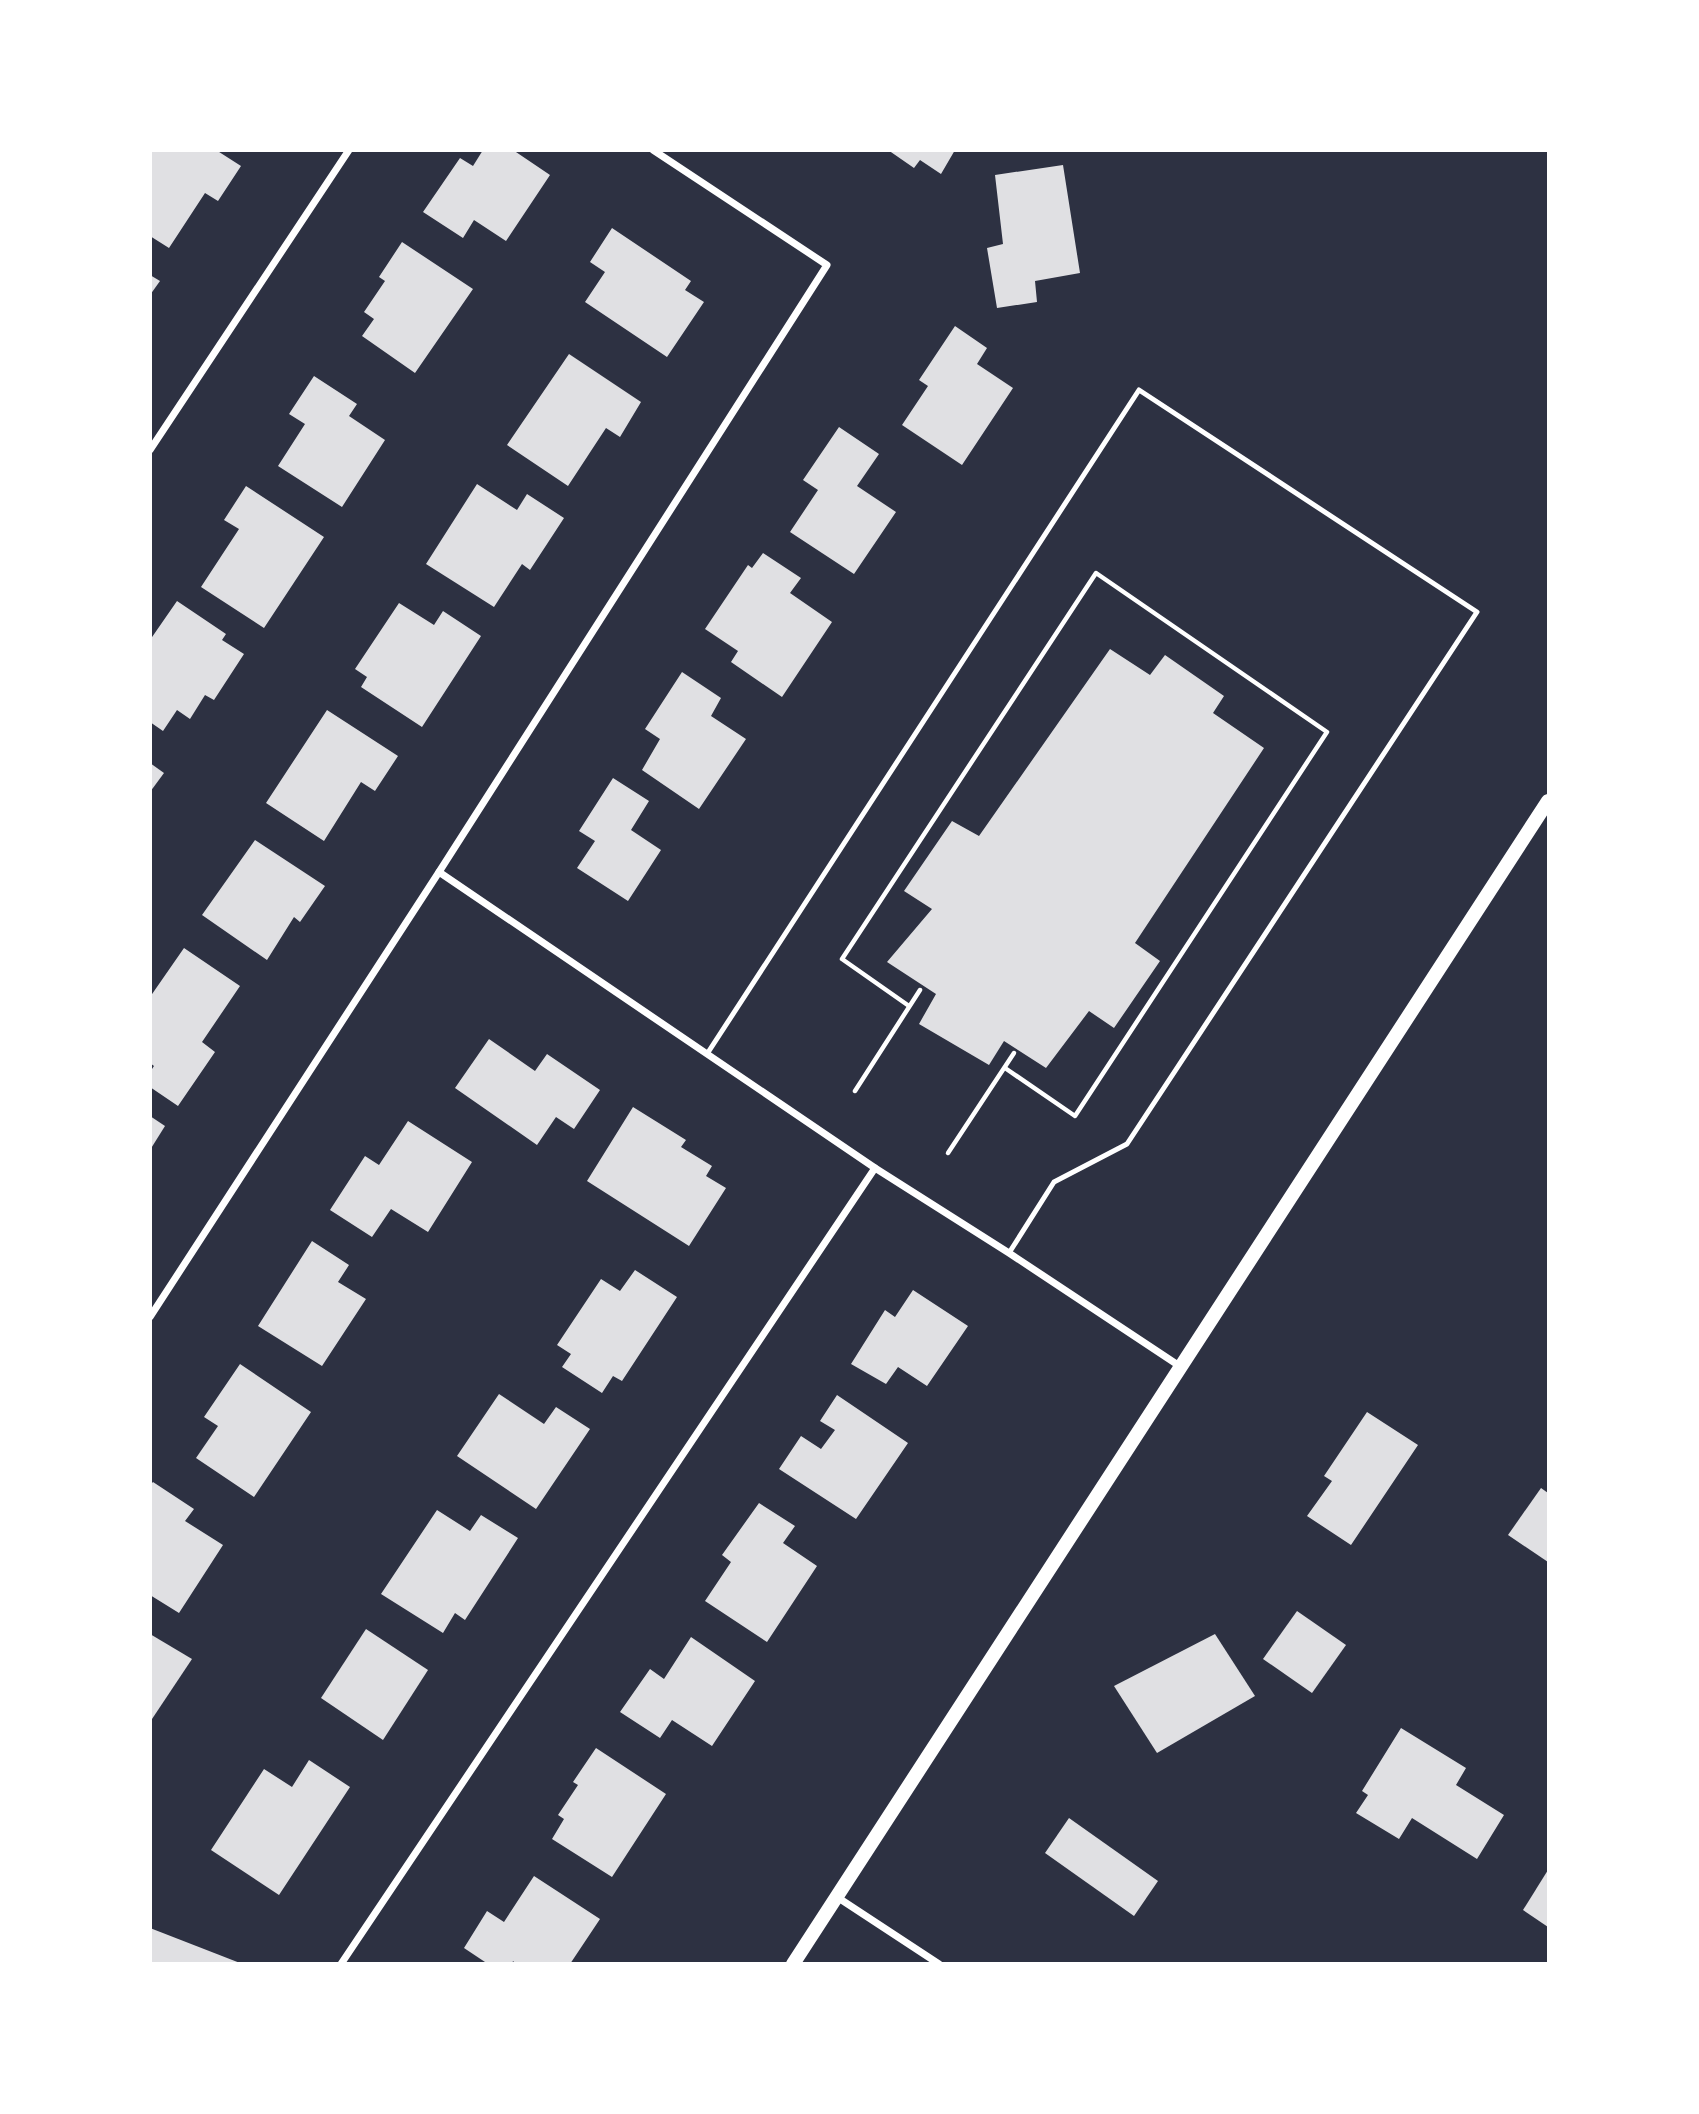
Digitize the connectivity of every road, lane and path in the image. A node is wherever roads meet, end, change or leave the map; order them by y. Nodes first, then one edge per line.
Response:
1 (349, 150) edge
2 (653, 150) edge
3 (150, 450) edge
4 (1549, 801) edge
5 (439, 872) junction
6 (920, 990) dead end
7 (909, 1006) junction
8 (707, 1054) junction
9 (1014, 1054) dead end
10 (1005, 1068) junction
11 (855, 1091) dead end
12 (948, 1153) dead end
13 (875, 1168) junction
14 (1009, 1253) junction
15 (150, 1317) edge
16 (1181, 1367) junction
17 (837, 1897) junction
18 (341, 1964) edge
19 (793, 1964) edge
20 (939, 1964) edge

1 - 3 street
2 - 5 street
4 - 16 main road
5 - 8 street
5 - 15 street
6 - 7 path
7 - 10 path
7 - 11 path
8 - 13 street
8 - 14 lane
9 - 10 path
10 - 12 path
13 - 14 street
13 - 18 street
14 - 16 street
16 - 17 main road
17 - 19 main road
17 - 20 street

